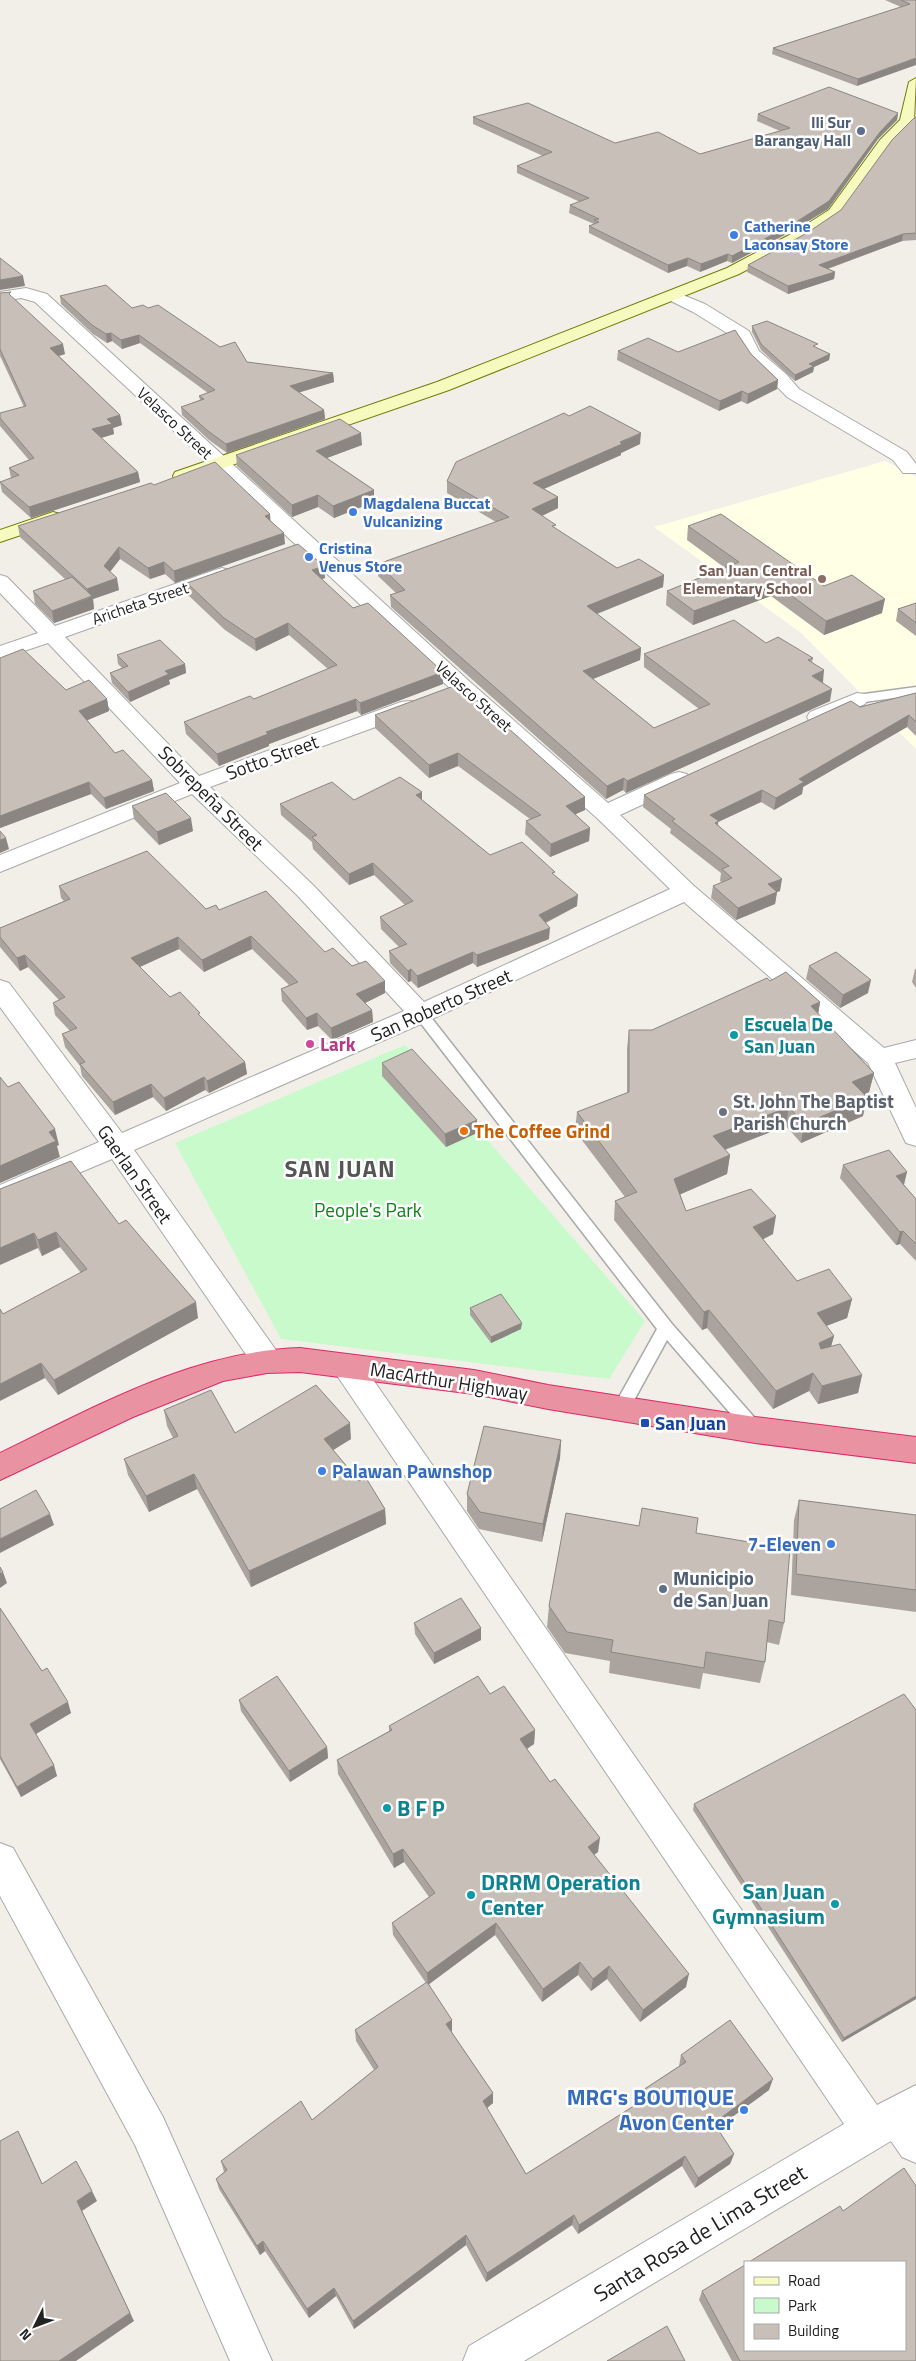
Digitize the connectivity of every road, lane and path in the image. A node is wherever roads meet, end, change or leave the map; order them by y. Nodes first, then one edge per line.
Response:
1 (916, 82) edge
2 (1, 296) edge
3 (672, 296) junction
4 (219, 464) junction
5 (910, 469) dead end
6 (164, 482) edge
7 (73, 512) edge
8 (0, 536) edge
9 (244, 566) edge
10 (0, 581) edge
11 (50, 635) junction
12 (0, 653) edge
13 (916, 692) edge
14 (444, 694) junction
15 (857, 700) joint
16 (803, 724) edge
17 (695, 772) edge
18 (196, 785) junction
19 (605, 813) junction
20 (0, 864) edge
21 (686, 891) junction
22 (0, 989) edge
23 (421, 1014) junction
24 (916, 1049) edge
25 (879, 1058) junction
26 (916, 1136) edge
27 (116, 1146) junction
28 (0, 1196) edge
29 (666, 1328) junction
30 (267, 1361) junction
31 (347, 1366) junction
32 (622, 1408) junction
33 (754, 1430) junction
34 (916, 1450) edge
35 (0, 1467) edge
36 (0, 1860) edge
37 (900, 2124) edge
38 (251, 2361) edge
39 (484, 2361) edge

1 - 3 street
2 - 4 street, Velasco Street
3 - 4 street
3 - 5 street
4 - 6 street
4 - 14 street, Velasco Street
7 - 8 street
9 - 11 street, Aricheta Street
10 - 11 street, Sobrepeña Street
11 - 12 street, Aricheta Street
11 - 18 street, Sobrepeña Street
13 - 15 lane
14 - 18 street, Sotto Street
14 - 19 street, Velasco Street
15 - 16 street
17 - 19 street
18 - 20 street, Sotto Street
18 - 23 street, Sobrepeña Street
19 - 21 street, Velasco Street
21 - 23 street, San Roberto Street
21 - 25 street, Velasco Street
22 - 27 street, Gaerlan Street
23 - 27 street, San Roberto Street
23 - 29 lane
24 - 25 street
25 - 26 street, Velasco Street
27 - 28 street, San Roberto Street
27 - 30 street, Gaerlan Street
29 - 32 lane
29 - 33 lane
30 - 31 highway, MacArthur Highway
30 - 35 highway, MacArthur Highway
31 - 32 highway, MacArthur Highway
31 - 37 street
32 - 33 highway, MacArthur Highway
33 - 34 highway, MacArthur Highway
36 - 38 street
37 - 39 street, Santa Rosa de Lima Street

